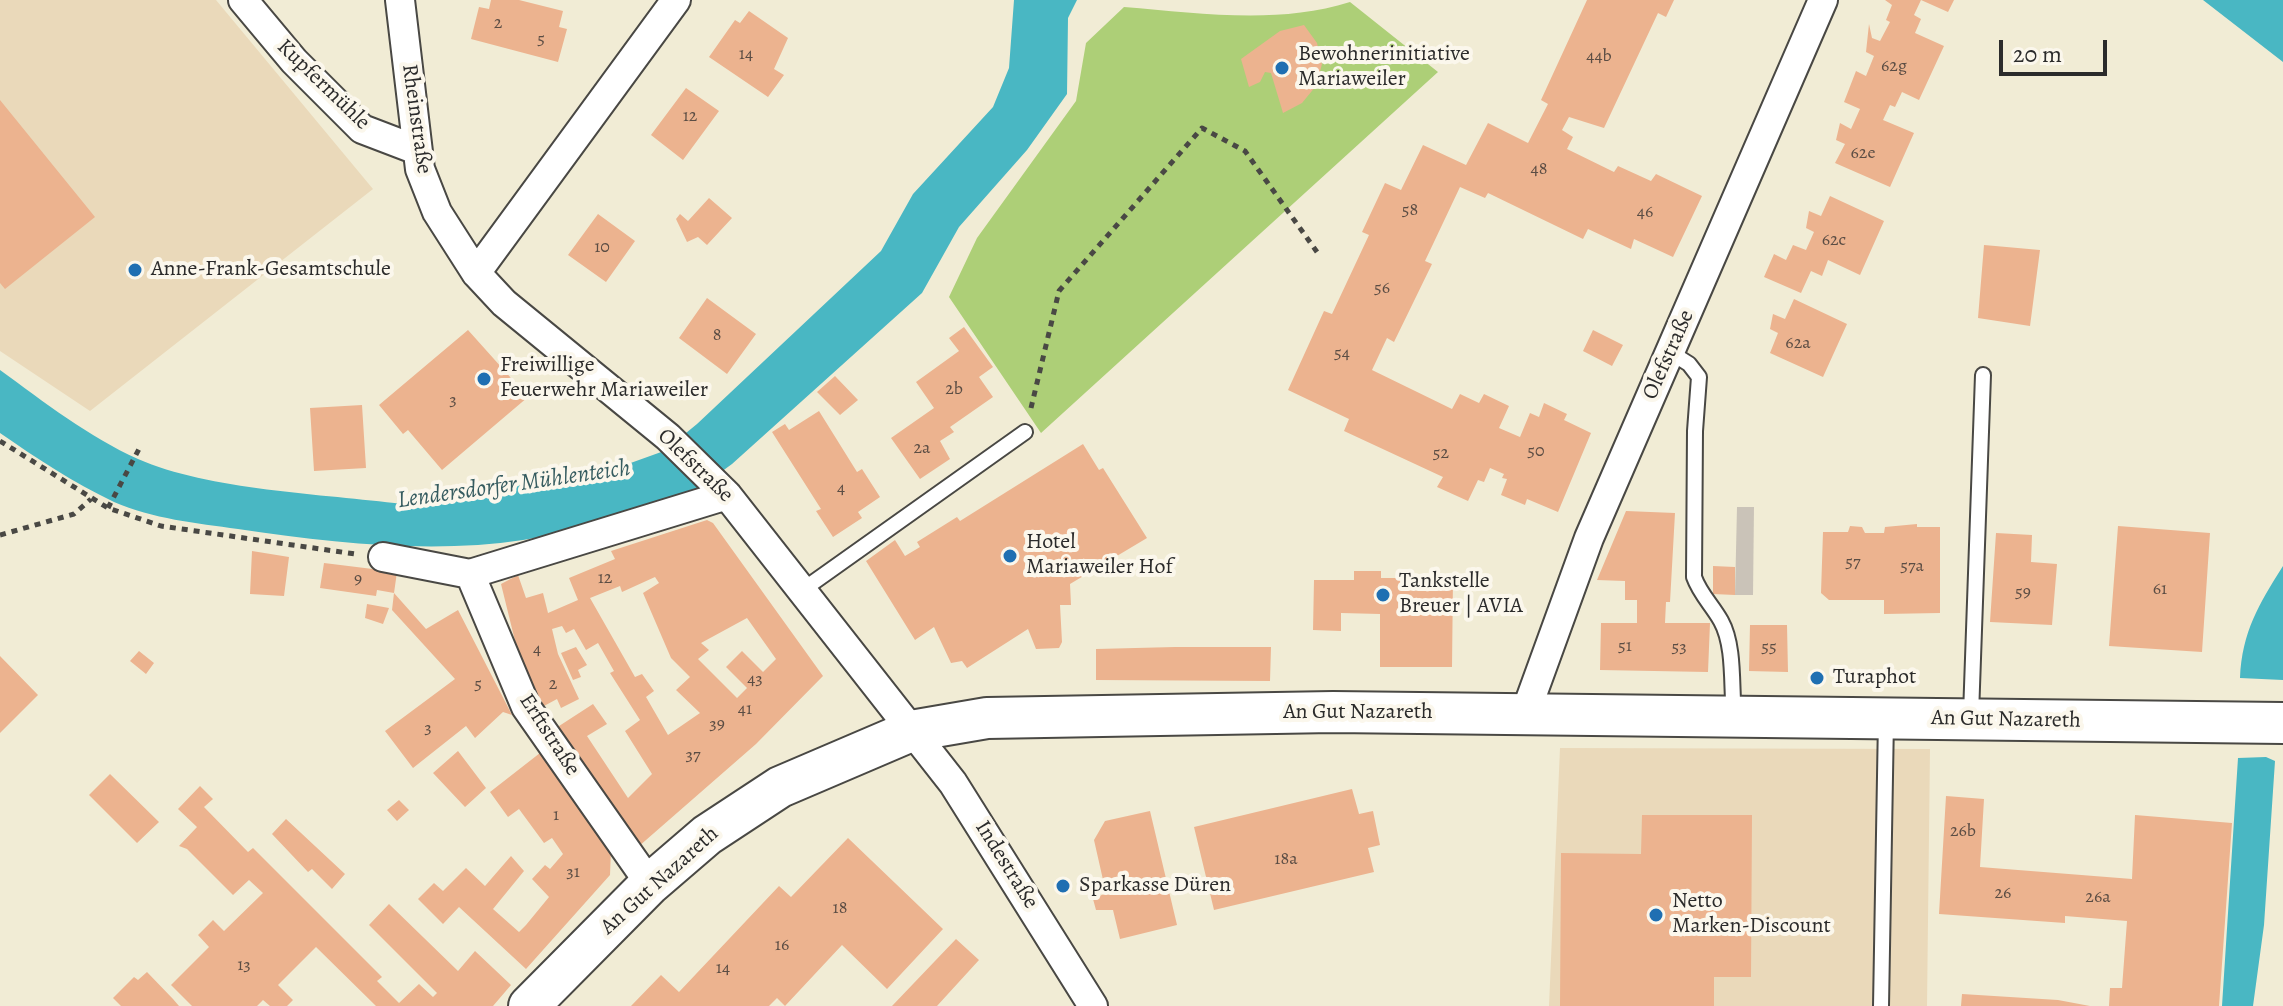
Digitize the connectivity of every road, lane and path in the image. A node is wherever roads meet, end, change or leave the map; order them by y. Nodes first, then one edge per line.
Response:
1 (243, 0) edge
2 (400, 0) edge
3 (676, 0) edge
4 (1823, 0) edge
5 (417, 150) junction
6 (1317, 252) dead end
7 (476, 273) junction
8 (1670, 352) junction
9 (1983, 375) dead end
10 (1025, 432) joint
11 (0, 441) edge
12 (140, 447) dead end
13 (722, 489) junction
14 (91, 499) junction
15 (108, 508) junction
16 (0, 535) edge
17 (383, 557) joint
18 (470, 574) junction
19 (804, 589) junction
20 (1525, 714) junction
21 (1734, 716) junction
22 (1886, 719) junction
23 (1971, 720) junction
24 (2283, 723) edge
25 (911, 731) junction
26 (650, 884) junction
27 (529, 1006) edge
28 (1093, 1006) edge
29 (1881, 1006) edge

1 - 5 street, Kupfermühle
2 - 5 street, Rheinstraße
3 - 7 street
4 - 8 street, Olefstraße
5 - 7 street, Rheinstraße
6 - 10 path
7 - 13 street, Olefstraße
8 - 20 street, Olefstraße
8 - 21 lane
9 - 23 lane
10 - 19 lane
11 - 14 path
12 - 15 path
13 - 18 street
13 - 19 street, Olefstraße
14 - 15 path
14 - 16 path
15 - 17 path
17 - 18 street
18 - 26 street, Erftstraße
19 - 25 street, Olefstraße
20 - 21 main road, An Gut Nazareth
20 - 25 main road, An Gut Nazareth
21 - 22 main road, An Gut Nazareth
22 - 23 main road, An Gut Nazareth
22 - 29 lane
23 - 24 main road, An Gut Nazareth
25 - 26 main road, An Gut Nazareth
25 - 28 street, Indestraße
26 - 27 main road, An Gut Nazareth

